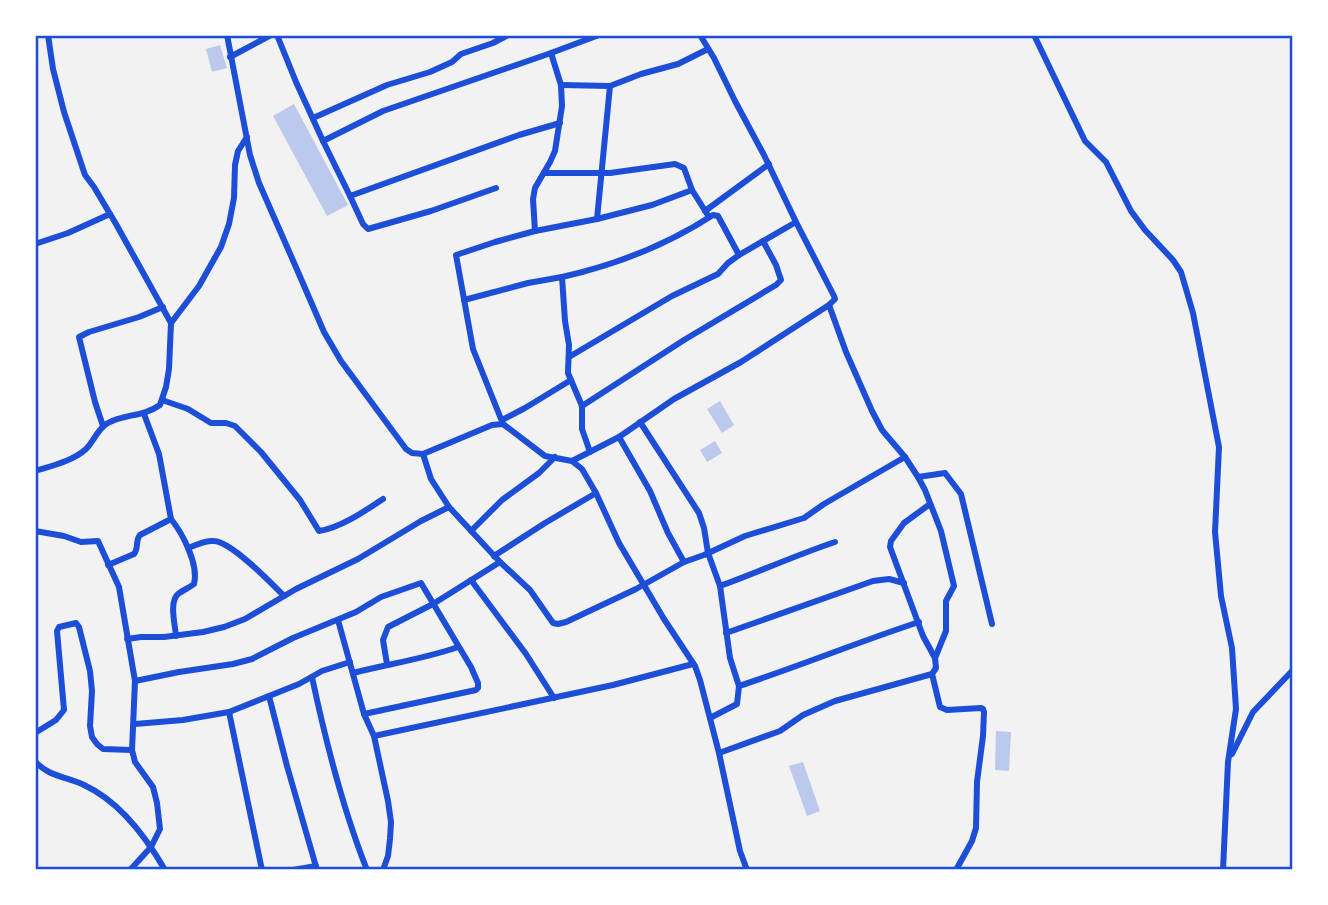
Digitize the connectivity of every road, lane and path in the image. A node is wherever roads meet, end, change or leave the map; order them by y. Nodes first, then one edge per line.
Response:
1 (48, 35) edge
2 (227, 35) edge
3 (271, 35) edge
4 (277, 35) edge
5 (508, 35) edge
6 (599, 35) edge
7 (700, 35) edge
8 (1034, 35) edge
9 (708, 49) junction
10 (551, 53) junction
11 (230, 57) junction
12 (561, 85) junction
13 (610, 86) junction
14 (313, 118) junction
15 (559, 123) junction
16 (247, 136) junction
17 (323, 141) junction
18 (769, 164) junction
19 (544, 173) junction
20 (602, 173) junction
21 (496, 188) dead end
22 (692, 190) junction
23 (351, 196) junction
24 (110, 214) junction
25 (707, 214) junction
26 (597, 219) junction
27 (796, 222) junction
28 (536, 231) junction
29 (763, 241) junction
30 (35, 244) edge
31 (739, 256) junction
32 (562, 277) junction
33 (464, 300) junction
34 (829, 305) junction
35 (163, 307) junction
36 (172, 323) junction
37 (569, 357) junction
38 (570, 380) junction
39 (162, 400) junction
40 (582, 406) junction
41 (144, 414) junction
42 (503, 422) junction
43 (640, 422) junction
44 (103, 426) junction
45 (619, 437) junction
46 (590, 452) junction
47 (423, 454) junction
48 (555, 457) junction
49 (905, 457) junction
50 (572, 461) junction
51 (35, 471) edge
52 (918, 477) junction
53 (596, 492) junction
54 (383, 499) dead end
55 (930, 504) junction
56 (449, 507) junction
57 (171, 519) junction
58 (35, 531) edge
59 (471, 531) junction
60 (835, 542) dead end
61 (188, 548) junction
62 (708, 553) junction
63 (494, 556) junction
64 (500, 562) junction
65 (684, 562) junction
66 (108, 565) junction
67 (471, 580) junction
68 (904, 583) junction
69 (644, 584) junction
70 (720, 586) junction
71 (284, 596) junction
72 (433, 604) junction
73 (338, 620) junction
74 (919, 622) junction
75 (992, 624) dead end
76 (726, 633) junction
77 (176, 636) junction
78 (127, 639) junction
79 (458, 647) junction
80 (935, 658) junction
81 (350, 662) junction
82 (387, 664) junction
83 (693, 664) junction
84 (1293, 670) edge
85 (353, 673) junction
86 (932, 674) junction
87 (312, 677) junction
88 (135, 681) junction
89 (739, 685) junction
90 (269, 696) junction
91 (554, 698) junction
92 (229, 712) junction
93 (364, 714) junction
94 (710, 718) junction
95 (135, 724) junction
96 (35, 733) edge
97 (374, 736) junction
98 (132, 750) junction
99 (719, 753) junction
100 (35, 761) edge
101 (1228, 762) junction
102 (151, 847) junction
103 (316, 868) edge
104 (130, 870) edge
105 (165, 870) edge
106 (262, 870) edge
107 (292, 870) edge
108 (367, 870) edge
109 (383, 870) edge
110 (747, 870) edge
111 (956, 870) edge
112 (1223, 870) edge

1 - 24 street
2 - 11 street
3 - 11 street
4 - 14 street
5 - 14 street
6 - 10 street
7 - 9 street
8 - 101 street
9 - 13 street
9 - 18 street
10 - 12 street
10 - 17 street
11 - 16 street
12 - 13 street
12 - 15 street
13 - 20 street
14 - 17 street
15 - 19 street
15 - 23 street
16 - 36 street
16 - 47 street
17 - 23 street
18 - 25 street
18 - 27 street
19 - 20 street
19 - 28 street
20 - 22 street
20 - 26 street
21 - 23 street
22 - 25 street
22 - 26 street
24 - 30 street
24 - 35 street
25 - 31 street
25 - 32 street
26 - 28 street
27 - 29 street
27 - 34 street
28 - 33 street
29 - 31 street
29 - 40 street
31 - 37 street
32 - 33 street
32 - 37 street
33 - 42 street
34 - 43 street
34 - 49 street
35 - 36 street
35 - 44 street
36 - 39 street
37 - 38 street
38 - 40 street
38 - 42 street
39 - 41 street
39 - 54 street
40 - 46 street
41 - 44 street
41 - 57 street
42 - 47 street
42 - 48 street
43 - 45 street
43 - 62 street
44 - 51 street
45 - 46 street
45 - 65 street
46 - 50 street
47 - 56 street
48 - 50 street
48 - 59 street
49 - 52 street
49 - 62 street
50 - 53 street
52 - 55 street
52 - 75 street
53 - 63 street
53 - 69 street
55 - 68 street
55 - 80 street
56 - 59 street
56 - 71 street
57 - 61 street
57 - 66 street
58 - 66 street
59 - 63 street
60 - 70 street
61 - 71 street
61 - 77 street
62 - 65 street
62 - 70 street
63 - 64 street
64 - 67 street
64 - 69 street
65 - 69 street
66 - 78 street
67 - 72 street
67 - 91 street
68 - 74 street
68 - 76 street
69 - 83 street
70 - 76 street
71 - 77 street
72 - 73 street
72 - 79 street
72 - 82 street
73 - 81 street
73 - 88 street
74 - 80 street
74 - 89 street
76 - 89 street
77 - 78 street
78 - 88 street
79 - 82 street
79 - 93 street
80 - 86 street
81 - 85 street
81 - 87 street
82 - 85 street
83 - 91 street
83 - 94 street
84 - 101 street
85 - 93 street
86 - 99 street
86 - 111 street
87 - 90 street
87 - 108 street
88 - 95 street
89 - 94 street
90 - 92 street
90 - 103 street
91 - 97 street
92 - 95 street
92 - 106 street
93 - 97 street
94 - 99 street
95 - 98 street
96 - 98 street
97 - 109 street
98 - 102 street
99 - 110 street
100 - 102 street
101 - 112 street
102 - 104 street
102 - 105 street
103 - 107 street

